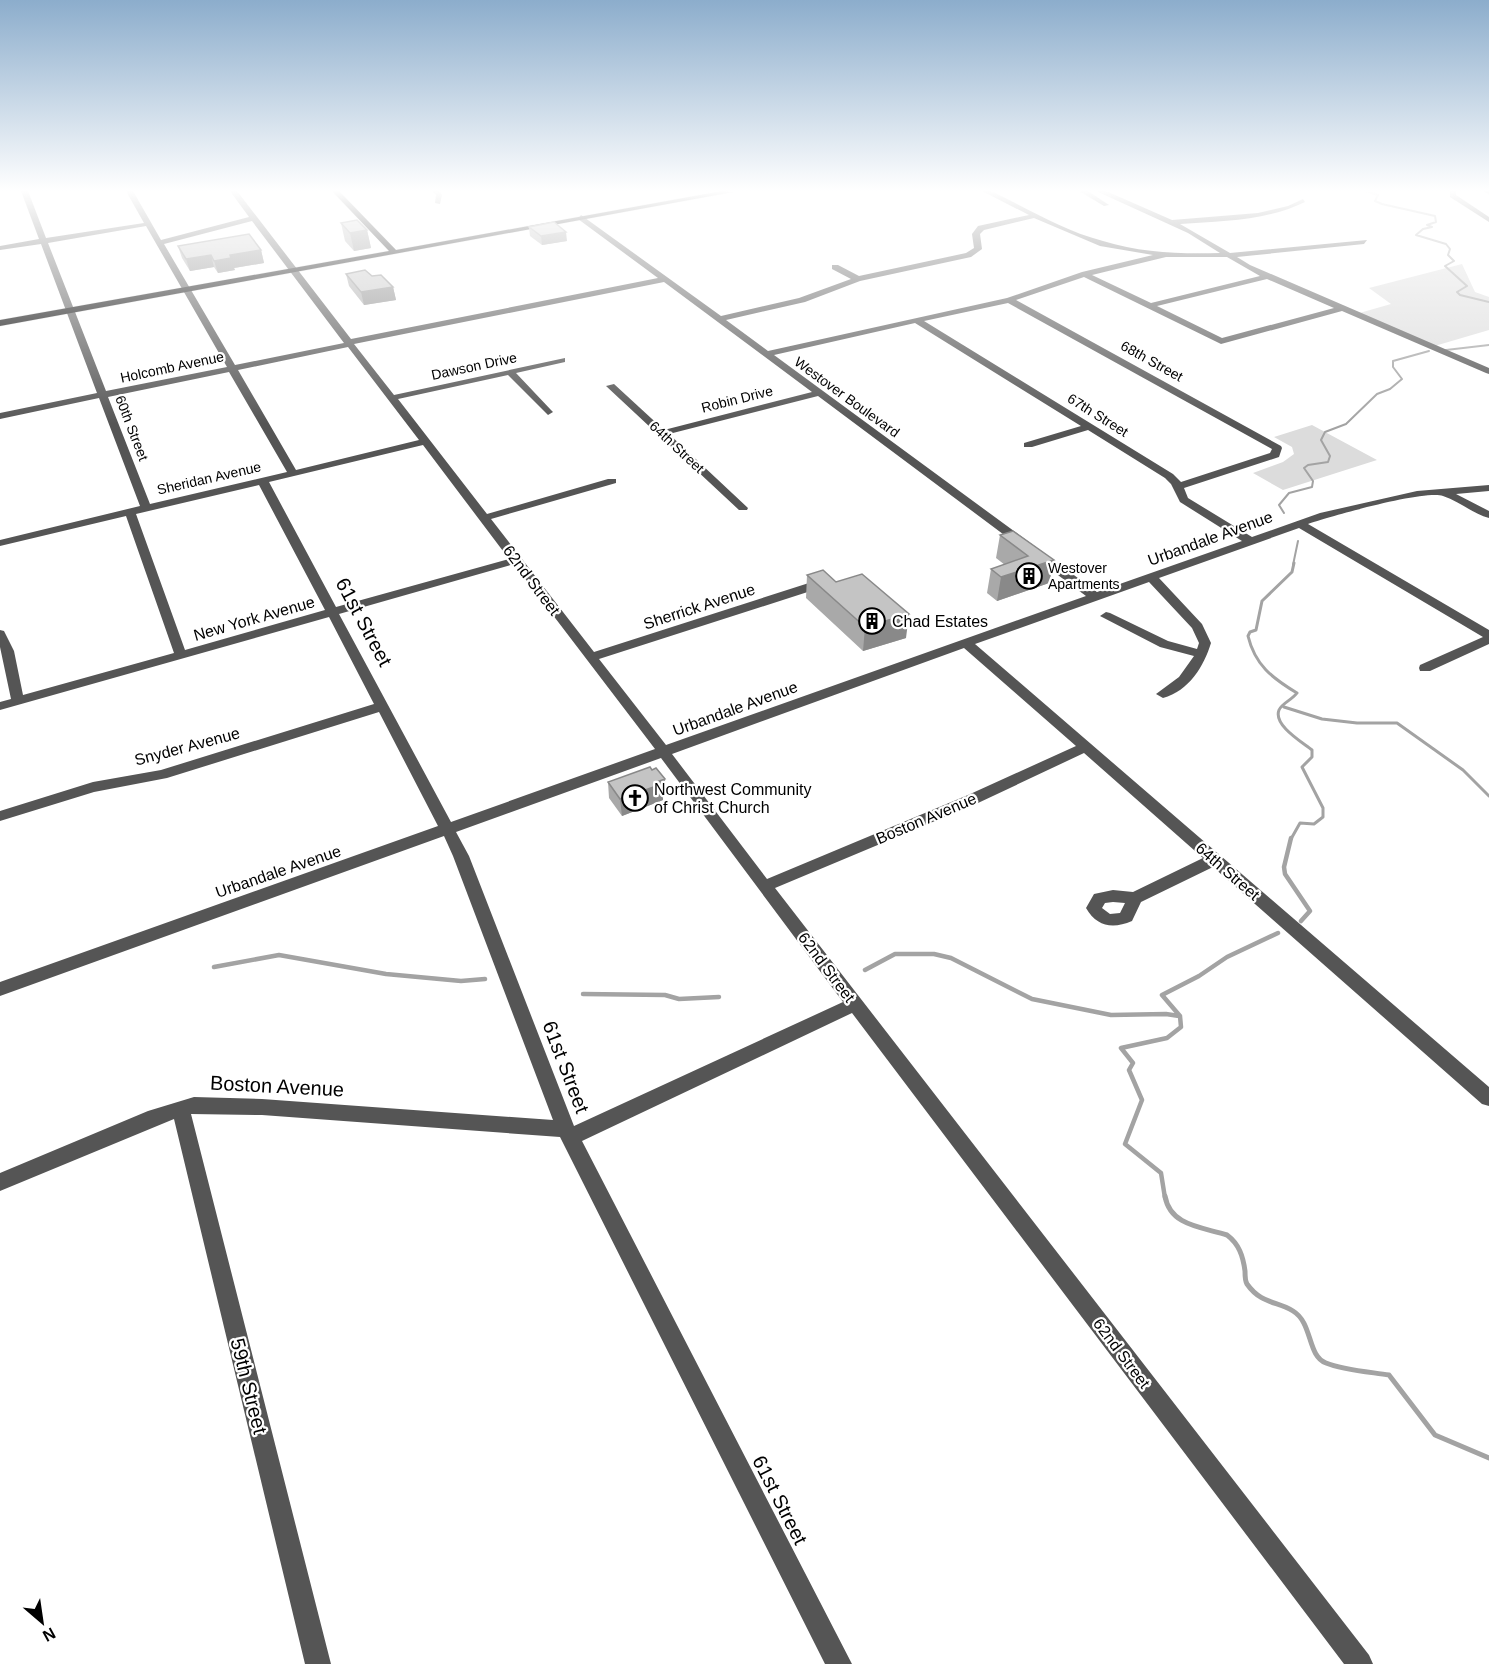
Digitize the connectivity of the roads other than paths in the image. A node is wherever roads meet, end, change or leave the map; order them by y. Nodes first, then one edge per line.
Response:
1 (55, 269) edge
2 (174, 269) edge
3 (292, 269) joint
4 (651, 269) edge
5 (838, 269) edge
6 (906, 269) edge
7 (1108, 269) edge
8 (1254, 269) edge
9 (1085, 274) junction
10 (1268, 276) junction
11 (665, 279) junction
12 (858, 279) junction
13 (186, 288) junction
14 (1009, 300) junction
15 (1149, 306) junction
16 (1342, 308) junction
17 (71, 309) junction
18 (720, 319) junction
19 (0, 321) edge
20 (917, 321) junction
21 (349, 343) junction
22 (766, 354) junction
23 (562, 360) dead end
24 (232, 368) junction
25 (1489, 371) edge
26 (510, 372) junction
27 (611, 386) dead end
28 (819, 393) junction
29 (104, 395) junction
30 (392, 398) junction
31 (548, 412) dead end
32 (0, 416) edge
33 (1088, 427) junction
34 (662, 433) junction
35 (425, 442) junction
36 (1028, 445) dead end
37 (293, 473) junction
38 (262, 480) junction
39 (612, 481) dead end
40 (1180, 486) junction
41 (1489, 488) edge
42 (1442, 491) junction
43 (146, 508) junction
44 (743, 508) dead end
45 (130, 512) junction
46 (1489, 515) edge
47 (484, 518) junction
48 (1300, 524) junction
49 (1252, 542) junction
50 (0, 543) edge
51 (517, 560) junction
52 (1152, 578) junction
53 (816, 585) edge
54 (1097, 598) junction
55 (333, 612) junction
56 (1107, 616) dead end
57 (0, 634) edge
58 (1489, 637) edge
59 (967, 644) junction
60 (1202, 654) junction
61 (181, 656) junction
62 (591, 657) junction
63 (1425, 668) dead end
64 (1162, 694) dead end
65 (18, 701) junction
66 (0, 706) edge
67 (383, 706) junction
68 (1086, 747) junction
69 (664, 752) junction
70 (0, 816) edge
71 (448, 830) junction
72 (1215, 859) junction
73 (765, 886) junction
74 (1135, 898) dead end
75 (0, 989) edge
76 (855, 1004) junction
77 (1489, 1098) edge
78 (181, 1109) junction
79 (568, 1133) junction
80 (0, 1182) edge
81 (318, 1664) edge
82 (839, 1664) edge
83 (1360, 1664) edge

1 - 17 street, 60th Street
2 - 13 street
3 - 13 main road
3 - 21 street, 62nd Street
4 - 11 street, Westover Boulevard
5 - 12 street
6 - 12 street
7 - 9 street
8 - 10 street
9 - 14 street
9 - 15 street
10 - 15 street
10 - 16 street
11 - 18 street, Westover Boulevard
11 - 21 street, Holcomb Avenue
12 - 18 street
13 - 17 main road
13 - 24 street
14 - 20 street
14 - 40 street, 68th Street
15 - 16 street
16 - 25 street
17 - 19 main road
17 - 29 street, 60th Street
18 - 22 street, Westover Boulevard
20 - 22 street
20 - 33 street, 67th Street
21 - 24 street, Holcomb Avenue
21 - 30 street, 62nd Street
22 - 28 street, Westover Boulevard
23 - 26 street, Dawson Drive
24 - 29 street, Holcomb Avenue
24 - 37 street
26 - 30 street, Dawson Drive
26 - 31 street
27 - 34 street, 64th Street
28 - 34 street, Robin Drive
28 - 54 street, Westover Boulevard
29 - 32 street, Holcomb Avenue
29 - 43 street, 60th Street
30 - 35 street, 62nd Street
33 - 36 street
33 - 40 street, 67th Street
34 - 44 street, 64th Street
35 - 37 street, Sheridan Avenue
35 - 47 street, 62nd Street
37 - 38 street, Sheridan Avenue
38 - 43 street, Sheridan Avenue
38 - 55 street, 61st Street
39 - 47 street
40 - 49 street, 67th Street
41 - 42 street, Urbandale Avenue
42 - 46 street
42 - 48 street, Urbandale Avenue
43 - 45 street, Sheridan Avenue
45 - 50 street, Sheridan Avenue
45 - 61 street
47 - 51 street, 62nd Street
48 - 49 street, Urbandale Avenue
48 - 58 street
49 - 52 street, Urbandale Avenue
51 - 55 street, New York Avenue
51 - 62 street, 62nd Street
52 - 54 street, Urbandale Avenue
52 - 60 street
53 - 62 street, Sherrick Avenue
54 - 59 street, Urbandale Avenue
55 - 61 street, New York Avenue
55 - 67 street, 61st Street
56 - 60 street
57 - 65 street
58 - 63 street
59 - 68 street, 64th Street
59 - 69 street, Urbandale Avenue
60 - 64 street
61 - 65 street, New York Avenue
62 - 69 street, 62nd Street
65 - 66 street, New York Avenue
67 - 70 street, Snyder Avenue
67 - 71 street, 61st Street
68 - 72 street, 64th Street
68 - 73 street, Boston Avenue
69 - 71 street, Urbandale Avenue
69 - 73 street, 62nd Street
71 - 75 street, Urbandale Avenue
71 - 79 street, 61st Street
72 - 74 street
72 - 77 street, 64th Street
73 - 76 street, 62nd Street
76 - 79 street, Boston Avenue
76 - 83 street, 62nd Street
78 - 79 street, Boston Avenue
78 - 80 street, Boston Avenue
78 - 81 street, 59th Street
79 - 82 street, 61st Street

